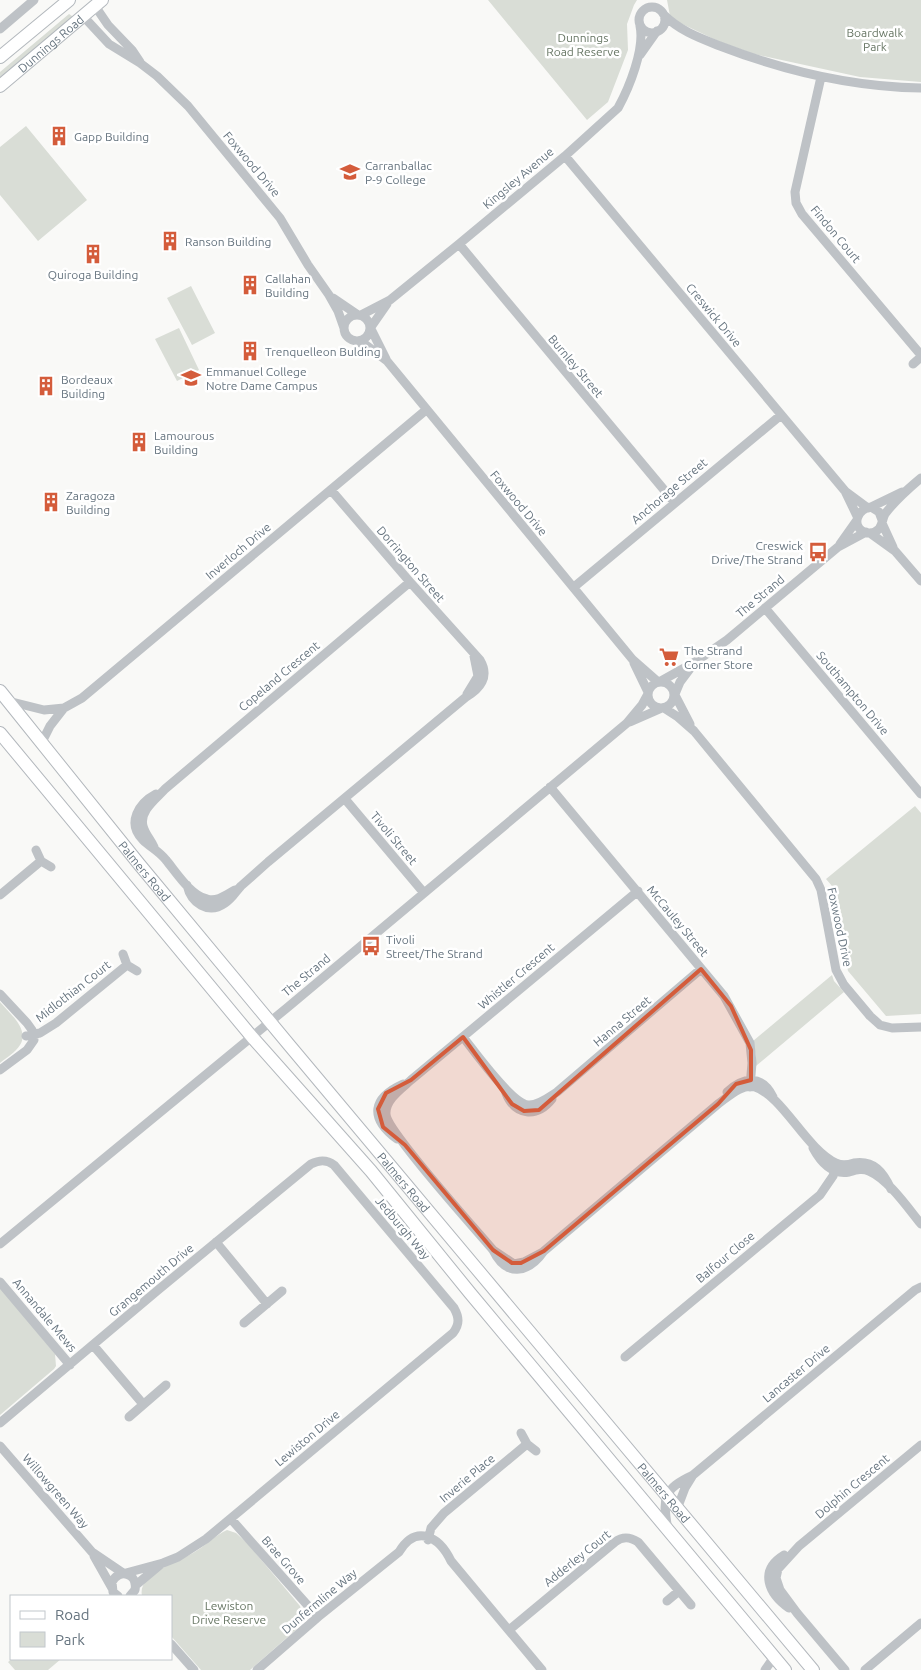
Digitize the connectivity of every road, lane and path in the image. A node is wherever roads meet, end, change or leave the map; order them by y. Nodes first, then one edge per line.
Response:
1 (34, 0) edge
2 (69, 0) edge
3 (73, 0) edge
4 (653, 0) edge
5 (664, 0) edge
6 (96, 2) edge
7 (647, 8) junction
8 (663, 14) junction
9 (83, 16) junction
10 (640, 26) junction
11 (0, 28) edge
12 (658, 30) junction
13 (683, 31) junction
14 (0, 57) edge
15 (638, 57) junction
16 (140, 63) junction
17 (821, 77) junction
18 (0, 86) edge
19 (921, 88) edge
20 (564, 156) junction
21 (459, 244) junction
22 (330, 295) junction
23 (390, 300) junction
24 (359, 315) junction
25 (344, 328) junction
26 (371, 328) junction
27 (358, 342) junction
28 (921, 356) edge
29 (387, 361) junction
30 (913, 364) dead end
31 (426, 410) junction
32 (781, 415) junction
33 (921, 478) edge
34 (331, 490) junction
35 (906, 490) junction
36 (844, 491) junction
37 (675, 503) junction
38 (869, 508) junction
39 (857, 518) junction
40 (882, 521) junction
41 (868, 532) junction
42 (838, 547) junction
43 (895, 551) junction
44 (921, 581) edge
45 (410, 582) junction
46 (574, 587) junction
47 (765, 608) junction
48 (633, 660) junction
49 (696, 662) junction
50 (480, 677) joint
51 (660, 681) junction
52 (648, 693) junction
53 (675, 694) junction
54 (4, 696) edge
55 (64, 708) junction
56 (663, 708) junction
57 (627, 723) junction
58 (694, 731) junction
59 (0, 733) edge
60 (42, 742) junction
61 (550, 787) junction
62 (921, 794) edge
63 (345, 799) junction
64 (36, 850) dead end
65 (41, 860) junction
66 (51, 867) dead end
67 (638, 891) junction
68 (424, 893) junction
69 (0, 895) edge
70 (123, 954) dead end
71 (127, 965) junction
72 (702, 969) junction
73 (137, 971) dead end
74 (0, 994) edge
75 (270, 1021) junction
76 (921, 1027) edge
77 (30, 1035) junction
78 (252, 1037) junction
79 (463, 1037) junction
80 (0, 1070) edge
81 (750, 1083) junction
82 (320, 1160) joint
83 (836, 1168) junction
84 (921, 1224) edge
85 (216, 1242) junction
86 (0, 1244) edge
87 (0, 1282) edge
88 (921, 1282) edge
89 (918, 1288) edge
90 (282, 1291) dead end
91 (267, 1304) junction
92 (458, 1322) joint
93 (244, 1323) dead end
94 (93, 1345) junction
95 (624, 1357) dead end
96 (70, 1365) junction
97 (166, 1385) dead end
98 (143, 1404) junction
99 (129, 1417) dead end
100 (0, 1423) edge
101 (522, 1433) dead end
102 (527, 1444) junction
103 (921, 1445) edge
104 (0, 1446) edge
105 (536, 1451) dead end
106 (693, 1475) junction
107 (667, 1496) junction
108 (677, 1509) junction
109 (231, 1519) junction
110 (668, 1530) junction
111 (428, 1539) junction
112 (92, 1552) junction
113 (163, 1563) junction
114 (125, 1573) junction
115 (112, 1588) junction
116 (137, 1590) edge
117 (680, 1591) junction
118 (117, 1595) edge
119 (667, 1601) dead end
120 (691, 1605) dead end
121 (318, 1617) junction
122 (921, 1623) edge
123 (509, 1630) junction
124 (172, 1645) edge
125 (774, 1657) junction
126 (194, 1670) edge
127 (257, 1670) edge
128 (542, 1670) edge
129 (765, 1670) edge
130 (785, 1670) edge
131 (812, 1670) edge
132 (845, 1670) edge
133 (865, 1670) edge

1 - 11 street
2 - 14 main road, Dunnings Road
3 - 9 main road
4 - 7 street
5 - 8 street
6 - 9 main road, Dunnings Road
6 - 16 street, Foxwood Drive
7 - 8 street
7 - 10 street
8 - 12 street
8 - 13 street
9 - 16 street, Foxwood Drive
9 - 18 main road, Dunnings Road
10 - 12 street
10 - 15 street, Kingsley Avenue
12 - 13 street
12 - 15 street, Kingsley Avenue
13 - 17 street
15 - 20 street, Kingsley Avenue
16 - 22 street, Foxwood Drive
17 - 19 street
17 - 28 street, Findon Court
20 - 21 street, Kingsley Avenue
20 - 32 street, Creswick Drive
21 - 23 street, Kingsley Avenue
21 - 37 street, Burnley Street
22 - 24 street, Foxwood Drive
22 - 25 street, Foxwood Drive
23 - 24 street, Kingsley Avenue
23 - 26 street, Kingsley Avenue
24 - 25 street
24 - 26 street, Foxwood Drive
25 - 27 street, Foxwood Drive
26 - 27 street
26 - 29 street, Foxwood Drive
27 - 29 street, Foxwood Drive
28 - 30 street, Findon Court
29 - 31 street, Foxwood Drive
31 - 34 street, Inverloch Drive
31 - 46 street, Foxwood Drive
32 - 36 street, Creswick Drive
32 - 37 street, Anchorage Street
33 - 35 street
34 - 45 street, Dorrington Street
34 - 55 street, Inverloch Drive
35 - 38 street
35 - 40 street
36 - 38 street, Creswick Drive
36 - 39 street, Creswick Drive
37 - 46 street, Anchorage Street
38 - 39 street
38 - 40 street
39 - 41 street
39 - 42 street, The Strand
40 - 41 street
40 - 43 street
41 - 42 street, The Strand
41 - 43 street
42 - 47 street, The Strand
43 - 44 street
45 - 50 street, Dorrington Street
45 - 63 street, Copeland Crescent
46 - 48 street, Foxwood Drive
47 - 49 street, The Strand
47 - 62 street, Southampton Drive
48 - 51 street, Foxwood Drive
48 - 52 street, Foxwood Drive
49 - 51 street, The Strand
49 - 53 street, The Strand
50 - 63 street, Copeland Crescent
51 - 52 street
51 - 53 street
52 - 56 street
52 - 57 street, The Strand
53 - 56 street
53 - 58 street, Foxwood Drive
54 - 55 street, Inverloch Drive
54 - 60 main road, Palmers Road
55 - 60 street, Inverloch Drive
56 - 57 street, The Strand
56 - 58 street, Foxwood Drive
57 - 61 street, The Strand
58 - 76 street, Foxwood Drive
59 - 78 main road, Palmers Road
60 - 75 main road, Palmers Road
61 - 67 street, McCauley Street
61 - 68 street, The Strand
63 - 68 street, Tivoli Street
64 - 65 street
65 - 66 street
65 - 69 street
67 - 72 street, McCauley Street
67 - 79 street, Whistler Crescent
68 - 75 street, The Strand
70 - 71 street, Midlothian Court
71 - 73 street, Midlothian Court
71 - 77 street, Midlothian Court
72 - 79 street, Hanna Street
72 - 81 street, McCauley Street
74 - 77 street
75 - 78 street, The Strand
75 - 107 main road, Palmers Road
77 - 80 street
78 - 86 street, The Strand
78 - 110 main road, Palmers Road
79 - 81 street, Whistler Crescent
81 - 83 street
82 - 85 street, Grangemouth Drive
82 - 92 street, Jedburgh Way
83 - 84 street
83 - 95 street, Balfour Close
85 - 91 street
85 - 94 street, Grangemouth Drive
87 - 96 street, Annandale Mews
88 - 89 street, Lancaster Drive
89 - 106 street, Lancaster Drive
90 - 91 street
91 - 93 street
92 - 109 street, Lewiston Drive
94 - 96 street, Grangemouth Drive
94 - 98 street
96 - 100 street, Grangemouth Drive
97 - 98 street
98 - 99 street
101 - 102 street
102 - 105 street
102 - 111 street, Inverie Place
103 - 132 street, Dolphin Crescent
104 - 112 street, Willowgreen Way
106 - 107 street, Lancaster Drive
106 - 108 street, Lancaster Drive
107 - 108 main road, Palmers Road
107 - 110 street
108 - 131 main road, Palmers Road
109 - 113 street, Lewiston Drive
109 - 121 street, Brae Grove
110 - 125 main road, Palmers Road
111 - 121 street, Dunfermline Way
111 - 123 street
112 - 114 street, Willowgreen Way
112 - 115 street, Willowgreen Way
113 - 114 street, Lewiston Drive
113 - 116 street, Lewiston Drive
114 - 115 street
114 - 116 street, Willowgreen Way
115 - 118 street, Willowgreen Way
117 - 119 street
117 - 120 street, Adderley Court
117 - 123 street, Adderley Court
121 - 127 street, Dunfermline Way
122 - 133 street
123 - 128 street
124 - 126 street
125 - 129 street
125 - 130 main road, Palmers Road

